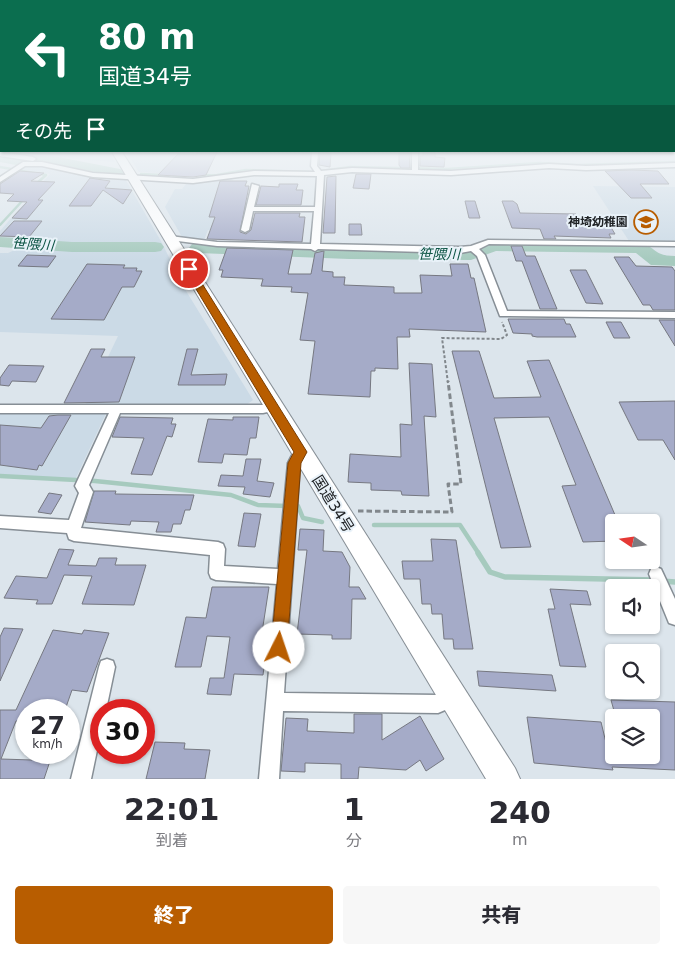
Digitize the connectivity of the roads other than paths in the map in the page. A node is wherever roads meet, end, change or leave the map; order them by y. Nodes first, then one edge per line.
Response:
1 (139, 188) edge
2 (254, 188) edge
3 (318, 188) edge
4 (251, 209) junction
5 (318, 209) junction
6 (245, 230) dead end
7 (170, 238) junction
8 (675, 244) edge
9 (315, 248) junction
10 (473, 248) junction
11 (675, 315) edge
12 (273, 407) junction
13 (0, 409) edge
14 (116, 410) junction
15 (301, 452) junction
16 (0, 522) edge
17 (74, 527) junction
18 (656, 574) dead end
19 (285, 577) junction
20 (675, 617) edge
21 (107, 667) dead end
22 (453, 698) junction
23 (275, 702) junction
24 (81, 779) edge
25 (268, 779) edge
26 (504, 779) edge

1 - 7 highway, 国道34号
2 - 4 street
3 - 5 street
4 - 5 street
4 - 6 street
5 - 9 street
7 - 9 street
7 - 12 highway, 国道34号
8 - 10 street
9 - 10 street
10 - 11 street
12 - 14 street
12 - 15 highway, 国道34号
13 - 14 street
14 - 17 street
15 - 19 street
15 - 22 highway, 国道34号
16 - 17 street
17 - 19 street
18 - 20 street
19 - 23 street
21 - 24 street
22 - 23 street
22 - 26 highway, 国道34号
23 - 25 street

